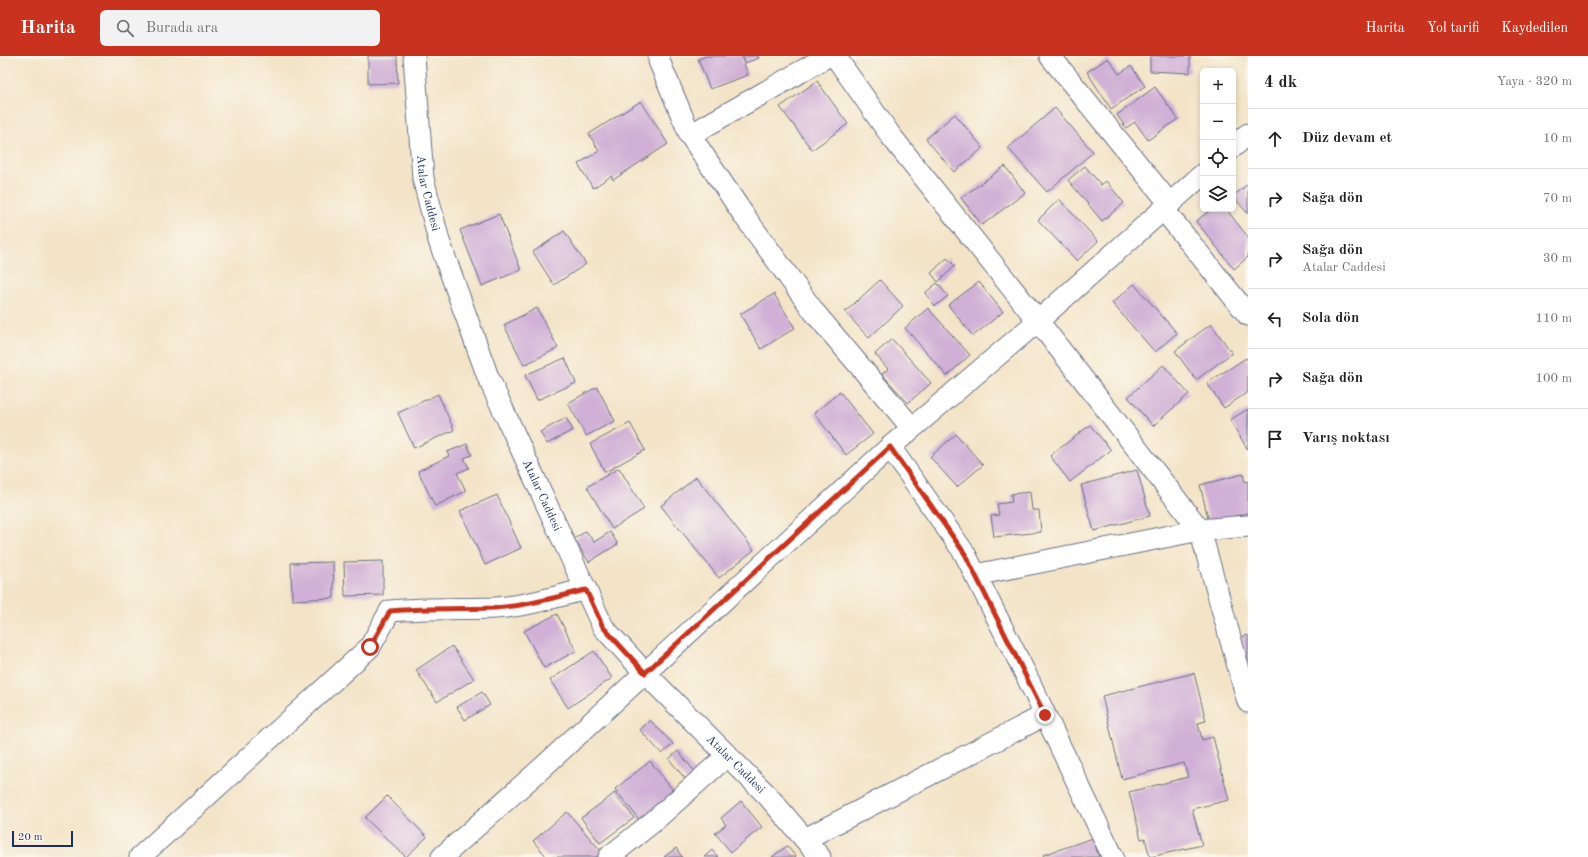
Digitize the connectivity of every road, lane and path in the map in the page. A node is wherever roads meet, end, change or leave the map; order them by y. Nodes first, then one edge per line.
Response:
1 (414, 56) edge
2 (659, 56) edge
3 (828, 56) edge
4 (835, 56) edge
5 (1050, 56) edge
6 (1248, 134) edge
7 (690, 135) junction
8 (1236, 144) edge
9 (1201, 176) edge
10 (1167, 207) junction
11 (1248, 315) edge
12 (1038, 321) junction
13 (912, 428) junction
14 (890, 447) junction
15 (1248, 526) edge
16 (1200, 530) junction
17 (975, 575) junction
18 (586, 590) junction
19 (645, 673) junction
20 (1248, 702) edge
21 (1045, 715) junction
22 (728, 755) junction
23 (805, 839) junction
24 (140, 857) edge
25 (442, 857) edge
26 (609, 857) edge
27 (820, 857) edge
28 (1113, 857) edge

1 - 18 street, Atalar Caddesi
2 - 7 street
3 - 7 street
4 - 12 street
5 - 10 street
6 - 8 street
7 - 13 street
9 - 10 street
10 - 11 street
10 - 12 street
12 - 13 street
12 - 16 street
13 - 14 street
14 - 17 street
14 - 19 street
15 - 16 street
16 - 17 street
16 - 20 street
17 - 21 street
18 - 19 street, Atalar Caddesi
18 - 24 street
19 - 22 street, Atalar Caddesi
19 - 25 street
21 - 23 street
21 - 28 street
22 - 23 street, Atalar Caddesi
22 - 26 street
23 - 27 street, Atalar Caddesi

